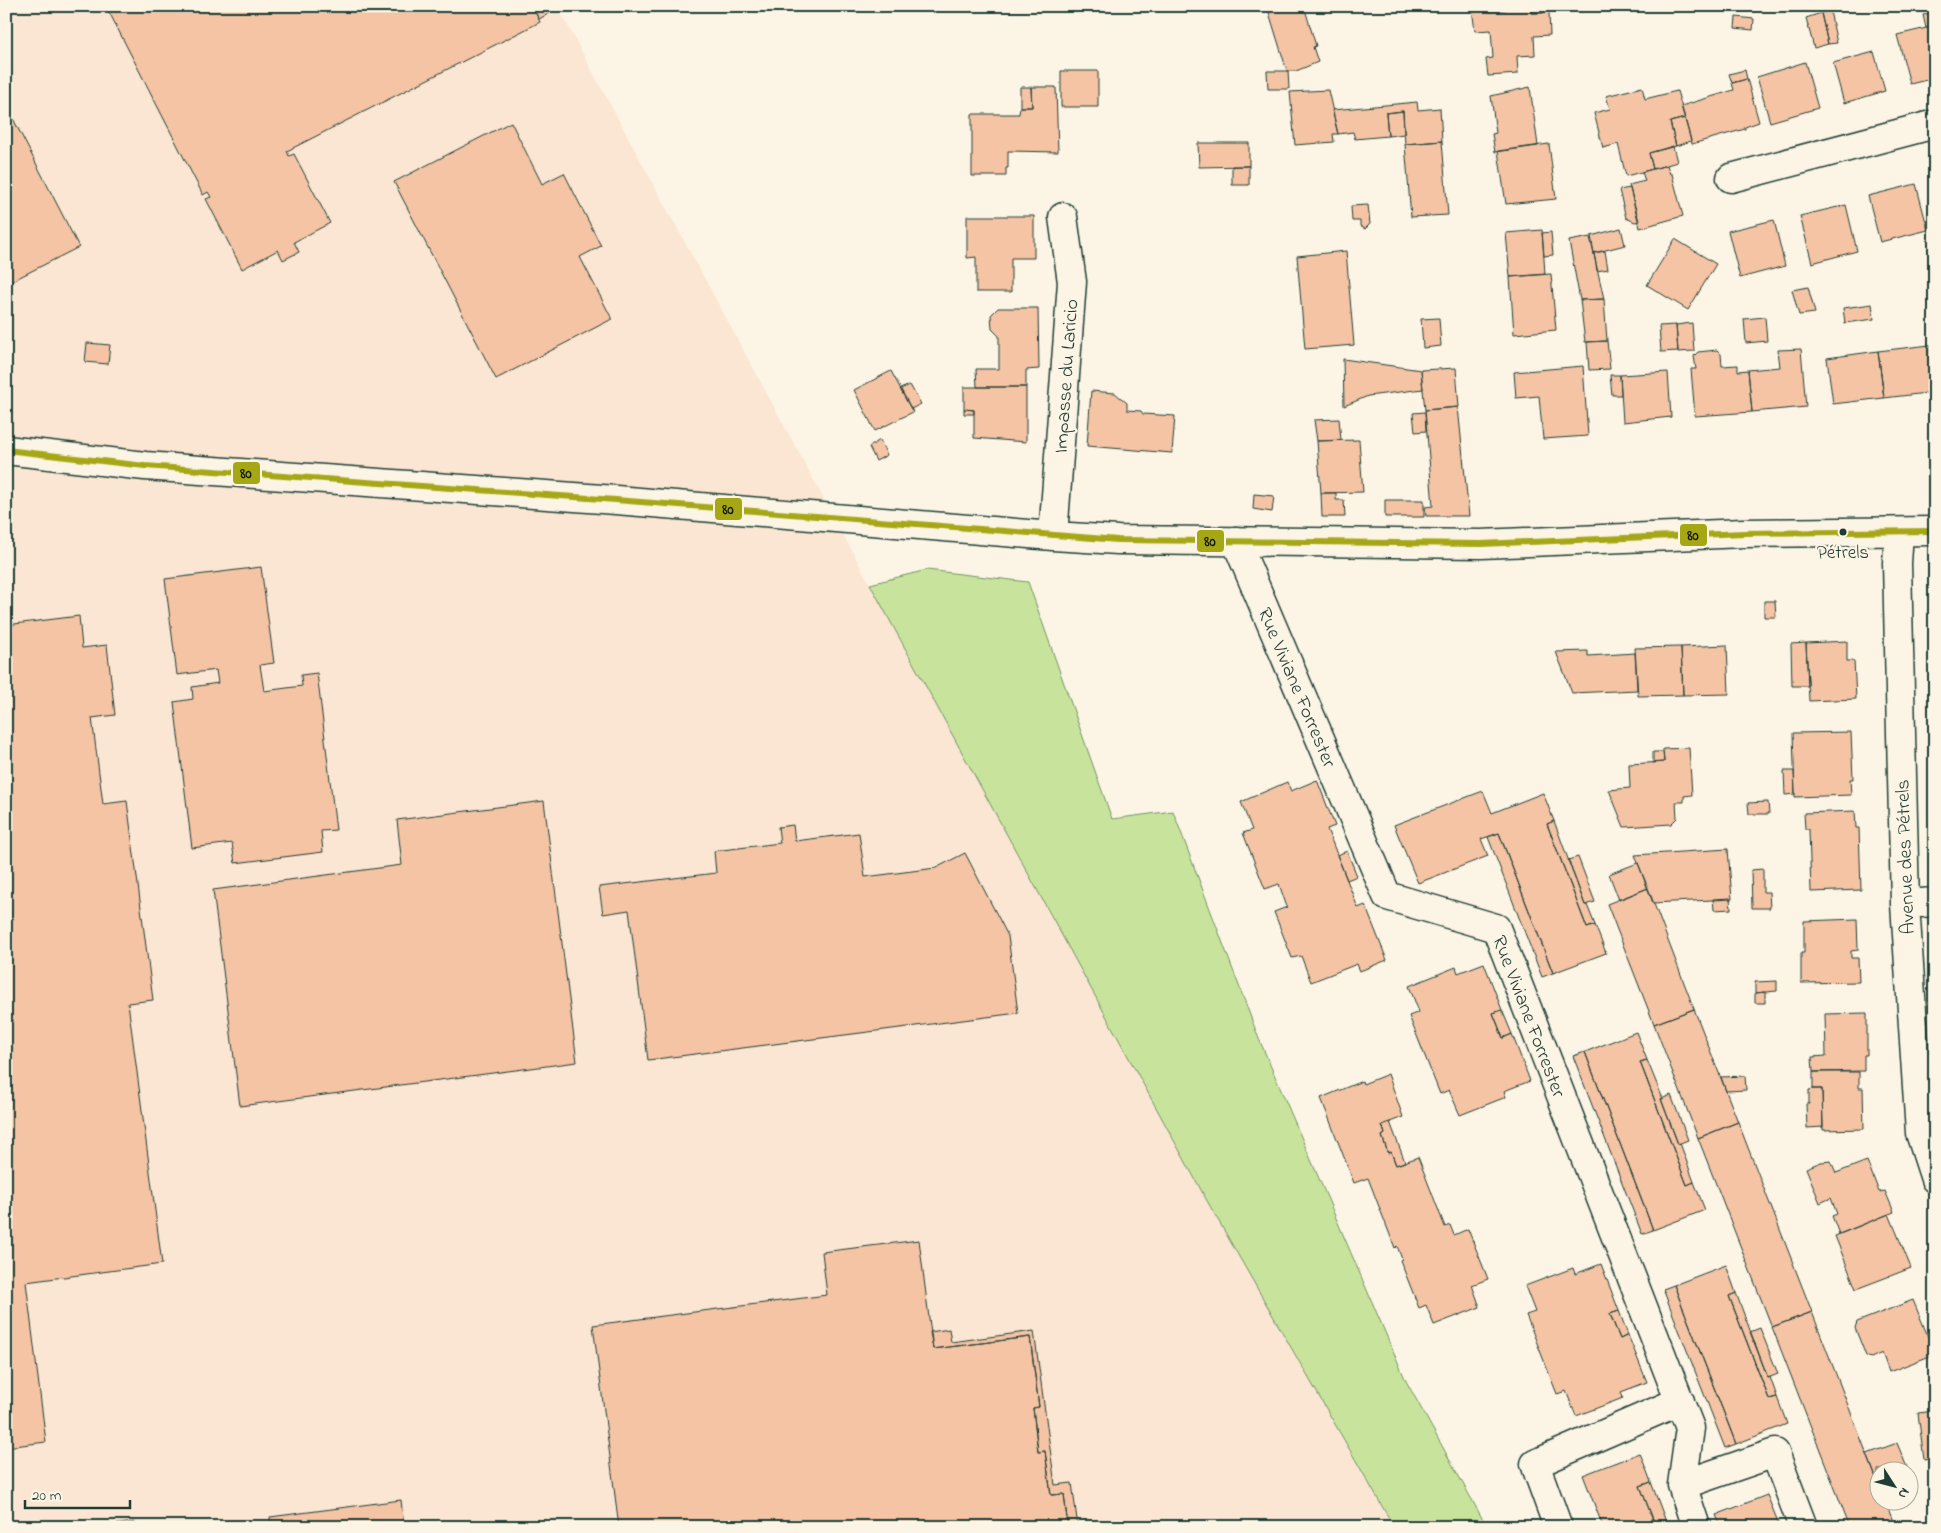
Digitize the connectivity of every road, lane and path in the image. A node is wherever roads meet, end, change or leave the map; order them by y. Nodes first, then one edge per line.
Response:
1 (1935, 124) edge
2 (1731, 178) dead end
3 (1063, 217) dead end
4 (6, 450) edge
5 (1935, 531) edge
6 (1899, 532) junction
7 (1052, 536) junction
8 (1236, 541) junction
9 (1935, 902) edge
10 (1904, 904) junction
11 (1935, 1179) edge
12 (1680, 1402) junction
13 (1682, 1485) junction
14 (1558, 1527) edge
15 (1696, 1527) edge
16 (1803, 1527) edge

1 - 2 street
3 - 7 street, Impasse du Laricio
4 - 7 street
5 - 6 street
6 - 8 street
6 - 10 street, Avenue des Pétrels
7 - 8 street
8 - 12 street, Rue Viviane Forrester
9 - 10 street
10 - 11 street, Avenue des Pétrels
12 - 13 street, Rue Viviane Forrester
12 - 14 street
13 - 15 street, Rue Viviane Forrester
13 - 16 street

